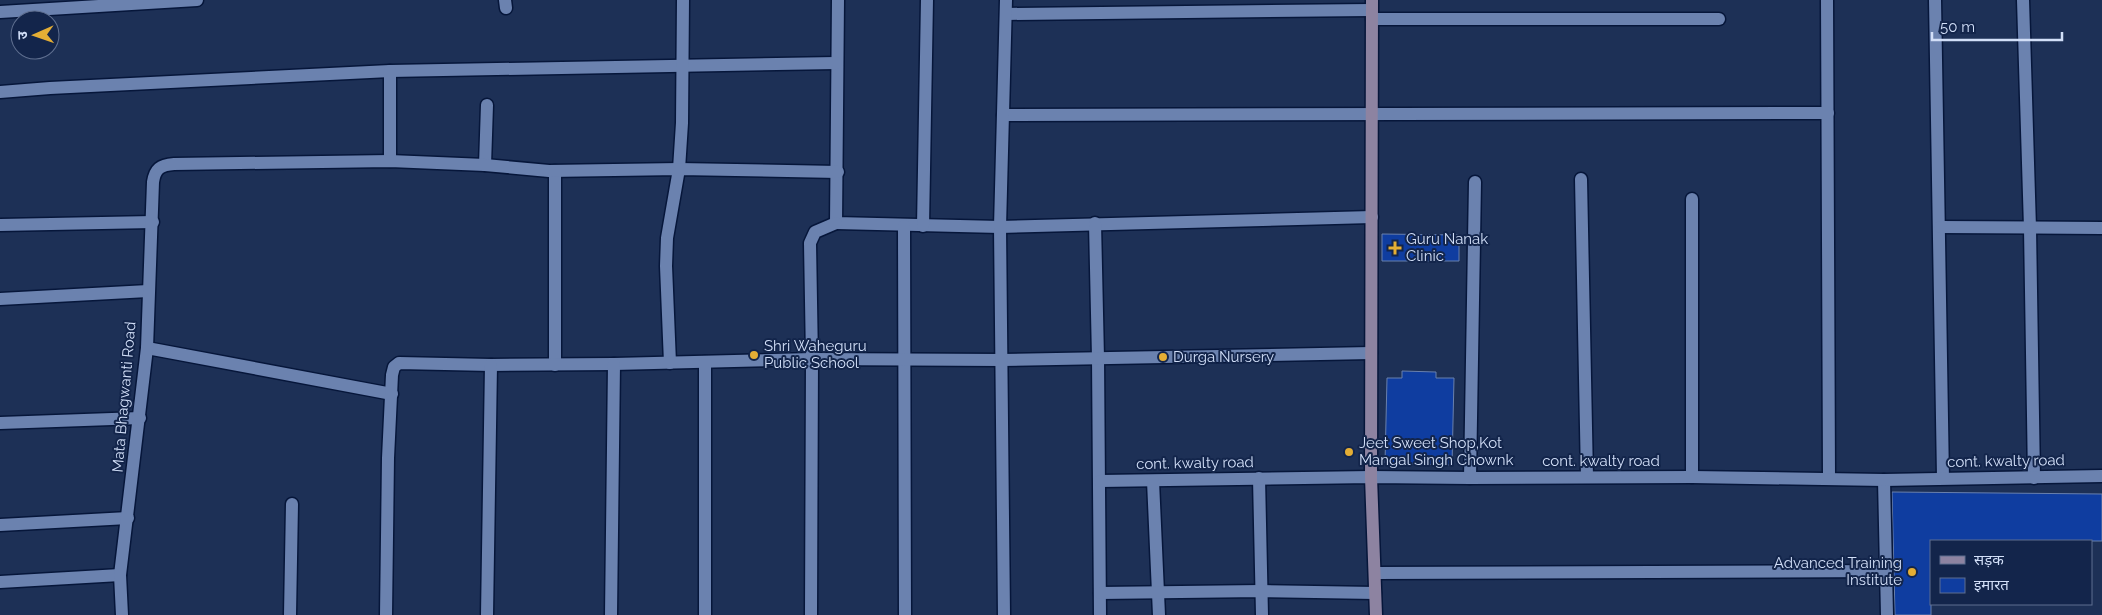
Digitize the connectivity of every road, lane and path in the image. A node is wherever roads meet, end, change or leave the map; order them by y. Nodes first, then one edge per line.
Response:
1 (197, 0) edge
2 (683, 0) edge
3 (838, 0) edge
4 (927, 0) edge
5 (1006, 0) edge
6 (1827, 0) edge
7 (1935, 0) edge
8 (2023, 0) edge
9 (1372, 10) edge
10 (0, 12) edge
11 (1006, 14) junction
12 (1719, 19) dead end
13 (836, 63) junction
14 (681, 66) junction
15 (390, 71) junction
16 (0, 92) edge
17 (487, 105) dead end
18 (1828, 113) junction
19 (1003, 115) junction
20 (1372, 115) junction
21 (390, 161) junction
22 (485, 165) junction
23 (678, 169) junction
24 (555, 171) junction
25 (838, 172) junction
26 (1581, 180) dead end
27 (1475, 182) dead end
28 (1692, 199) dead end
29 (1372, 216) junction
30 (153, 222) junction
31 (836, 223) junction
32 (1095, 223) junction
33 (0, 225) edge
34 (904, 226) junction
35 (923, 226) junction
36 (1000, 226) junction
37 (1940, 227) junction
38 (2030, 228) junction
39 (2102, 228) edge
40 (148, 291) junction
41 (0, 299) edge
42 (147, 348) junction
43 (1372, 353) junction
44 (904, 358) junction
45 (1098, 358) junction
46 (812, 359) junction
47 (1002, 360) junction
48 (706, 362) junction
49 (670, 363) junction
50 (614, 364) junction
51 (490, 365) junction
52 (555, 365) junction
53 (392, 394) junction
54 (140, 418) junction
55 (0, 423) edge
56 (2102, 476) edge
57 (1371, 477) junction
58 (1587, 477) junction
59 (1692, 477) junction
60 (1260, 478) junction
61 (1470, 478) junction
62 (1828, 478) junction
63 (1944, 478) junction
64 (2034, 478) junction
65 (1884, 480) junction
66 (1100, 481) junction
67 (1153, 481) junction
68 (292, 504) dead end
69 (128, 518) junction
70 (0, 525) edge
71 (1886, 571) junction
72 (1375, 573) junction
73 (120, 574) junction
74 (0, 582) edge
75 (1261, 591) junction
76 (1100, 593) junction
77 (1375, 593) junction
78 (1158, 594) junction
79 (122, 615) edge
80 (290, 615) edge
81 (386, 615) edge
82 (487, 615) edge
83 (611, 615) edge
84 (705, 615) edge
85 (811, 615) edge
86 (905, 615) edge
87 (1004, 615) edge
88 (1100, 615) edge
89 (1158, 615) edge
90 (1262, 615) edge
91 (1376, 615) edge
92 (1887, 615) edge

1 - 10 street
2 - 14 street
3 - 13 street
4 - 35 street
5 - 11 street
6 - 18 street
7 - 37 street
8 - 38 street
9 - 11 street
9 - 12 street
9 - 20 street
11 - 19 street
13 - 14 street
13 - 25 street
14 - 15 street
14 - 23 street
15 - 16 street
15 - 21 street
17 - 22 street
18 - 20 street
18 - 62 street
19 - 20 street
19 - 36 street
20 - 29 street
21 - 22 street
21 - 30 street, Mata Bhagwanti Road
22 - 24 street
23 - 24 street
23 - 25 street
23 - 49 street
24 - 52 street
25 - 31 street
26 - 58 street
27 - 61 street
28 - 59 street
29 - 32 street
29 - 43 street
30 - 33 street
30 - 40 street, Mata Bhagwanti Road
31 - 34 street
31 - 46 street
32 - 36 street
32 - 45 street
34 - 35 street
34 - 44 street
35 - 36 street
36 - 47 street
37 - 38 street
37 - 63 street
38 - 39 street
38 - 64 street
40 - 41 street
40 - 42 street, Mata Bhagwanti Road
42 - 53 street
42 - 54 street, Mata Bhagwanti Road
43 - 45 street
43 - 57 street
44 - 46 street
44 - 47 street
44 - 86 street
45 - 47 street
45 - 66 street
46 - 48 street
46 - 85 street
47 - 87 street
48 - 49 street
48 - 84 street
49 - 50 street
50 - 52 street
50 - 83 street
51 - 52 street
51 - 53 street
51 - 82 street
53 - 81 street
54 - 55 street
54 - 69 street, Mata Bhagwanti Road
56 - 64 street, cont. kwalty road
57 - 60 street, cont. kwalty road
57 - 61 street, cont. kwalty road
57 - 72 street
58 - 59 street, cont. kwalty road
58 - 61 street, cont. kwalty road
59 - 62 street, cont. kwalty road
60 - 67 street, cont. kwalty road
60 - 75 street
62 - 65 street, cont. kwalty road
63 - 64 street, cont. kwalty road
63 - 65 street, cont. kwalty road
65 - 71 street
66 - 67 street, cont. kwalty road
66 - 76 street
67 - 78 street
68 - 80 street
69 - 70 street
69 - 73 street, Mata Bhagwanti Road
71 - 72 street
71 - 92 street
72 - 77 street
73 - 74 street
73 - 79 street, Mata Bhagwanti Road
75 - 77 street
75 - 78 street
75 - 90 street
76 - 78 street
76 - 88 street
77 - 91 street
78 - 89 street

